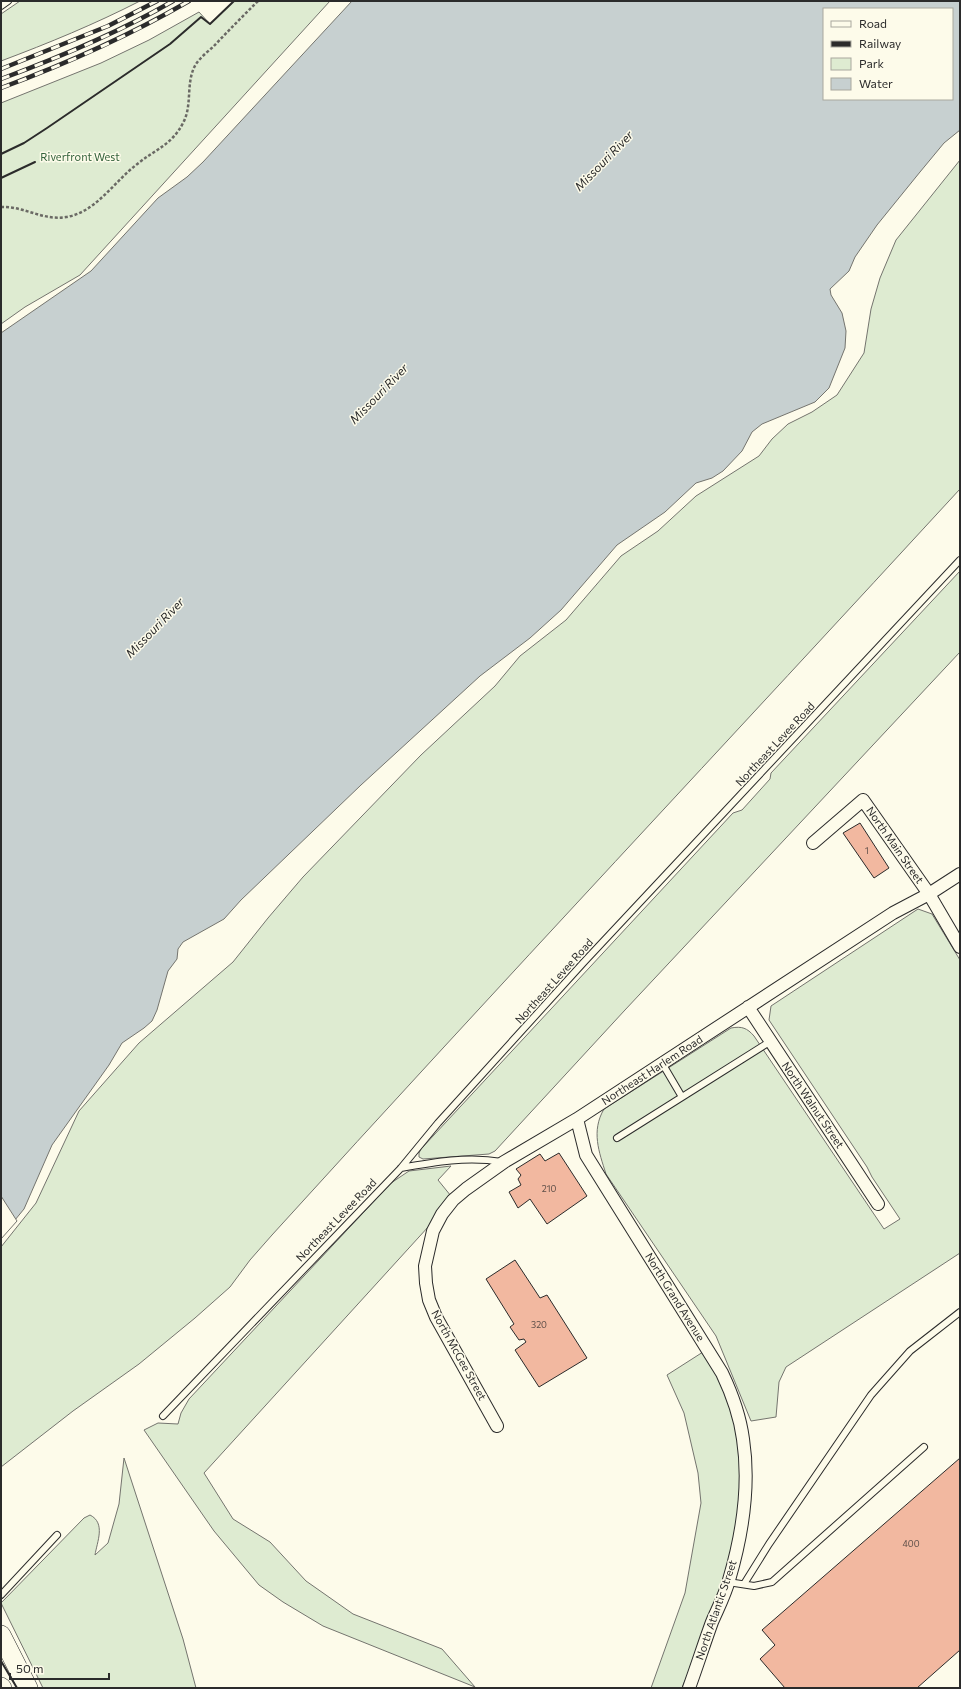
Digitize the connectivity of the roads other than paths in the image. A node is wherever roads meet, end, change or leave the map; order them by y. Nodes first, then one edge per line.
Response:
1 (8, 1) edge
2 (1, 6) edge
3 (960, 560) edge
4 (813, 844) dead end
5 (960, 874) edge
6 (929, 894) junction
7 (960, 947) edge
8 (748, 1007) junction
9 (771, 1041) junction
10 (662, 1064) junction
11 (682, 1097) junction
12 (577, 1119) junction
13 (617, 1138) dead end
14 (504, 1162) junction
15 (401, 1168) junction
16 (878, 1204) dead end
17 (426, 1283) joint
18 (960, 1312) edge
19 (163, 1416) dead end
20 (497, 1426) dead end
21 (924, 1447) dead end
22 (746, 1484) joint
23 (57, 1535) dead end
24 (728, 1582) junction
25 (744, 1584) junction
26 (1, 1595) edge
27 (1, 1635) edge
28 (28, 1688) edge
29 (689, 1688) edge

1 - 2 lane
3 - 15 lane, Northeast Levee Road
4 - 6 street, North Main Street
5 - 6 street, Northeast Harlem Road
6 - 7 street, North Main Street
6 - 8 street, Northeast Harlem Road
8 - 9 street, North Walnut Street
8 - 10 street, Northeast Harlem Road
9 - 11 lane
9 - 16 street, North Walnut Street
10 - 11 lane
10 - 12 street, Northeast Harlem Road
11 - 13 lane
12 - 14 street, Northeast Harlem Road
12 - 22 street, North Grand Avenue
14 - 15 lane
14 - 17 street, Northeast Harlem Road
15 - 19 lane, Northeast Levee Road
17 - 20 street, North McGee Street
18 - 25 lane
21 - 25 lane
22 - 24 street, North Atlantic Street
23 - 26 lane
24 - 25 lane
24 - 29 street, North Atlantic Street
27 - 28 main road

